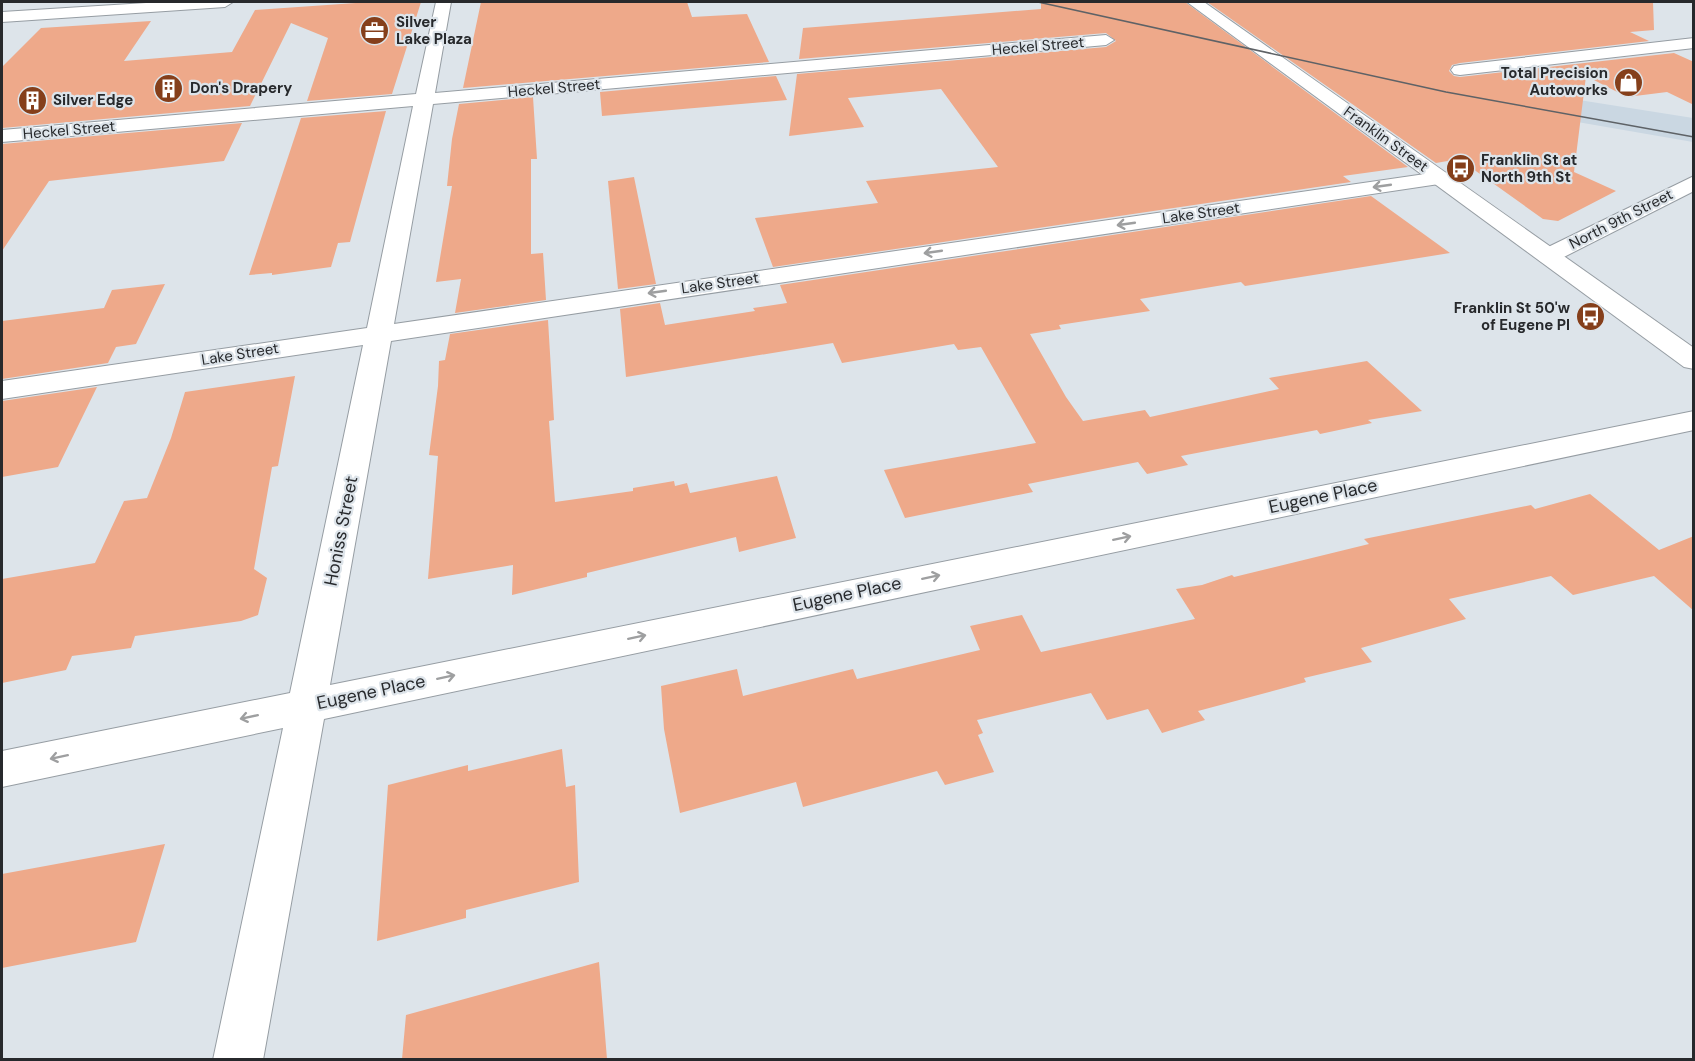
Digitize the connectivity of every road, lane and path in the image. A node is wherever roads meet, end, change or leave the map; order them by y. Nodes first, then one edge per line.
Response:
1 (225, 2) edge
2 (443, 2) edge
3 (1195, 2) edge
4 (2, 17) edge
5 (1106, 40) dead end
6 (1694, 43) edge
7 (1460, 70) dead end
8 (424, 99) junction
9 (2, 136) edge
10 (1440, 178) junction
11 (1694, 182) edge
12 (1548, 256) junction
13 (379, 333) junction
14 (1694, 361) edge
15 (2, 390) edge
16 (1694, 420) edge
17 (307, 705) junction
18 (2, 769) edge
19 (238, 1059) edge

1 - 4 street
2 - 8 street, Honiss Street
3 - 10 street, Franklin Street
5 - 8 street, Heckel Street
6 - 7 street
8 - 9 street, Heckel Street
8 - 13 street, Honiss Street
10 - 12 street, Franklin Street
10 -> 13 street, Lake Street
11 - 12 street, North 9th Street
12 - 14 street, Franklin Street
13 - 15 street, Lake Street
13 - 17 street, Honiss Street
17 -> 16 street, Eugene Place
17 -> 18 street, Eugene Place
17 - 19 street, Honiss Street

